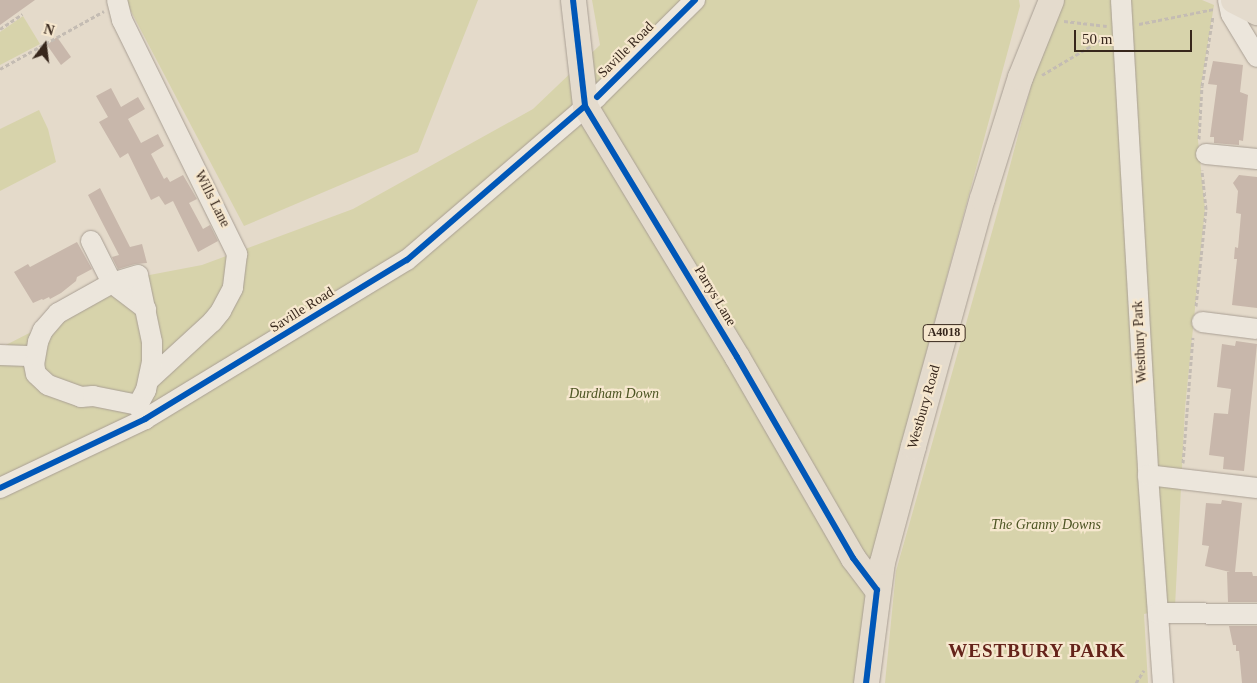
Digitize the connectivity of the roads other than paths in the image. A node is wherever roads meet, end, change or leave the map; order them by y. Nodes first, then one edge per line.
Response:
1 (573, 0) edge
2 (695, 0) edge
3 (1121, 0) edge
4 (1228, 0) edge
5 (1233, 0) edge
6 (117, 1) edge
7 (1043, 6) edge
8 (1257, 12) edge
9 (1257, 57) edge
10 (593, 108) junction
11 (1202, 154) road end
12 (1257, 159) edge
13 (90, 241) dead end
14 (112, 283) junction
15 (1197, 321) road end
16 (1257, 329) edge
17 (1, 352) edge
18 (35, 356) junction
19 (149, 380) junction
20 (141, 412) junction
21 (1148, 474) junction
22 (0, 488) edge
23 (1257, 488) edge
24 (853, 558) junction
25 (882, 562) junction
26 (877, 590) junction
27 (1158, 613) junction
28 (1257, 614) edge
29 (866, 683) edge
30 (1163, 683) edge

1 - 10 main road, Parrys Lane
2 - 10 street, Saville Road
3 - 21 street, Westbury Park
4 - 9 street
5 - 8 main road
6 - 19 street, Wills Lane
7 - 25 main road, Westbury Road / A4018
10 - 20 street, Saville Road
10 - 24 main road, Parrys Lane
11 - 12 street
13 - 14 street
14 - 18 street
14 - 19 street
15 - 16 street
17 - 18 street
18 - 20 street
19 - 20 street
20 - 22 street, Saville Road
21 - 23 street
21 - 27 street, Westbury Park
24 - 25 main road
24 - 26 main road, Parrys Lane
25 - 26 main road, Westbury Road / A4018
26 - 29 main road, Westbury Road / A4018
27 - 28 street
27 - 30 street, Westbury Park

